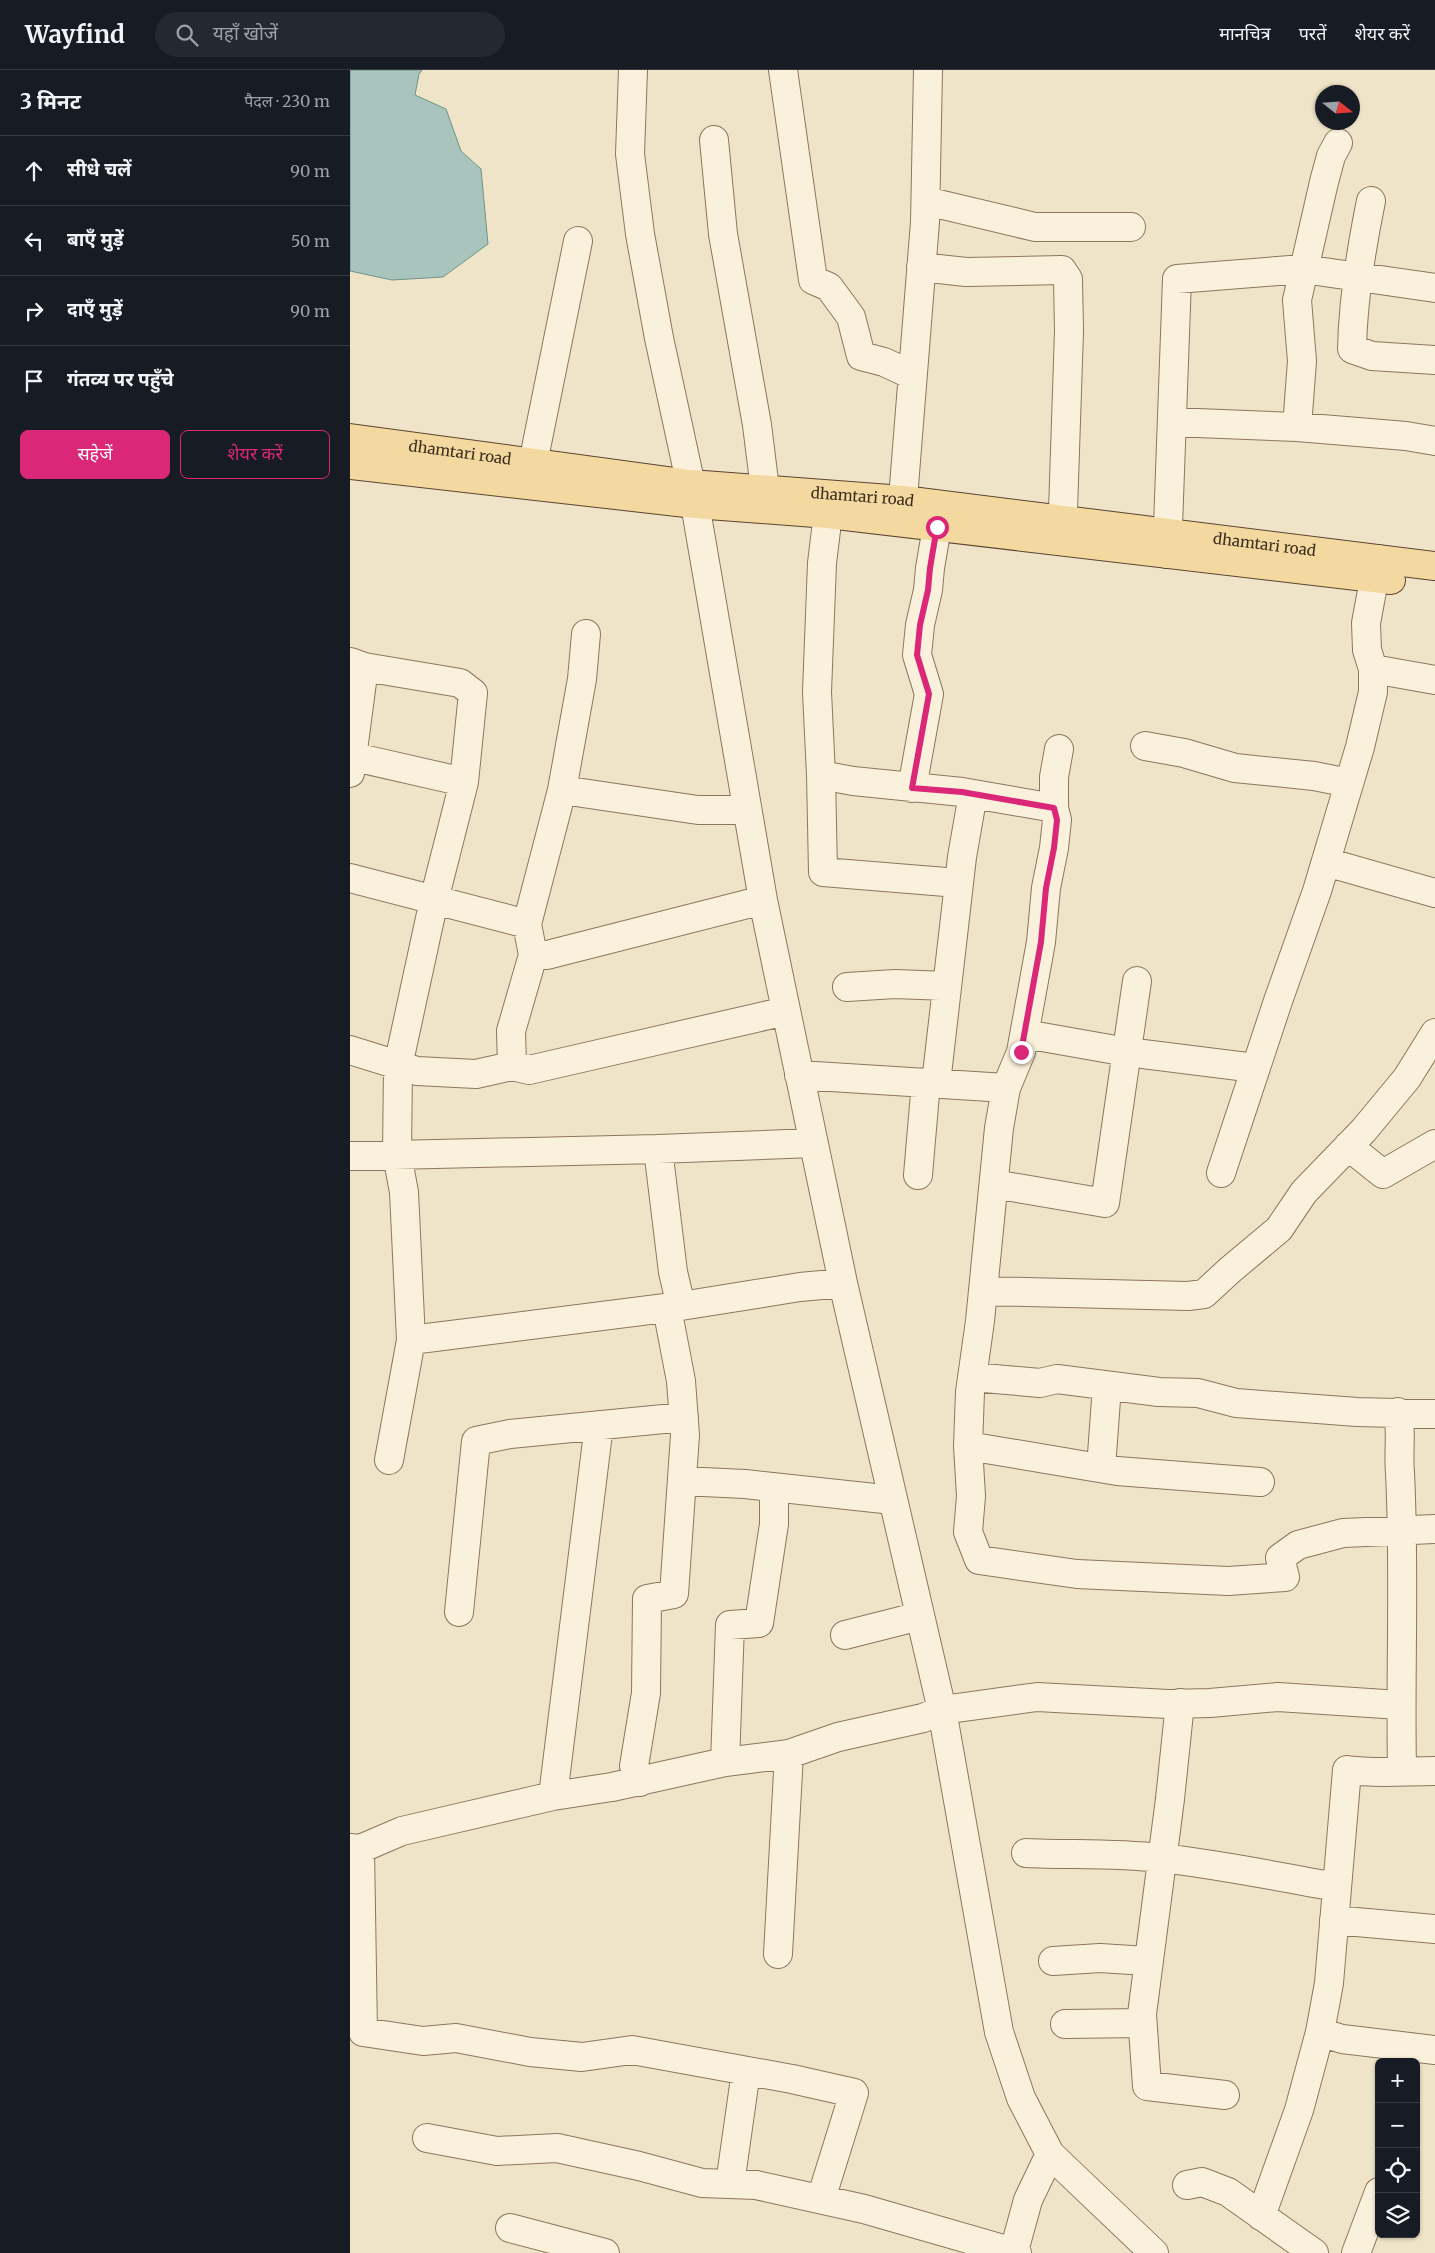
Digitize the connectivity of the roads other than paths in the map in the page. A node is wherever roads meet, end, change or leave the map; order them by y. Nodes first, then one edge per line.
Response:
1 (634, 70) edge
2 (783, 70) edge
3 (928, 70) edge
4 (714, 140) dead end
5 (1338, 143) dead end
6 (926, 201) junction
7 (1371, 201) dead end
8 (1131, 227) dead end
9 (578, 241) dead end
10 (921, 267) junction
11 (1303, 269) junction
12 (1358, 277) junction
13 (1435, 288) edge
14 (1435, 360) edge
15 (912, 375) junction
16 (1172, 422) junction
17 (1297, 427) junction
18 (350, 438) edge
19 (1435, 441) edge
20 (533, 463) junction
21 (350, 464) edge
22 (765, 489) junction
23 (693, 494) junction
24 (903, 511) junction
25 (828, 514) junction
26 (937, 527) junction
27 (1063, 530) junction
28 (1167, 544) junction
29 (1435, 566) edge
30 (1377, 569) junction
31 (1435, 586) edge
32 (586, 634) dead end
33 (357, 664) edge
34 (1373, 669) junction
35 (1435, 680) edge
36 (1145, 746) dead end
37 (1059, 749) dead end
38 (351, 762) edge
39 (821, 775) junction
40 (464, 782) junction
41 (1349, 783) junction
42 (912, 788) junction
43 (562, 790) junction
44 (973, 794) junction
45 (1054, 808) junction
46 (747, 810) junction
47 (1326, 862) junction
48 (350, 878) edge
49 (958, 883) junction
50 (1435, 893) edge
51 (434, 900) junction
52 (763, 900) junction
53 (527, 924) junction
54 (533, 955) junction
55 (1137, 981) dead end
56 (947, 986) junction
57 (846, 987) dead end
58 (786, 1011) junction
59 (1435, 1033) edge
60 (1024, 1034) junction
61 (350, 1050) edge
62 (1127, 1052) junction
63 (398, 1066) junction
64 (512, 1066) junction
65 (1255, 1068) junction
66 (799, 1075) junction
67 (931, 1082) junction
68 (1006, 1088) junction
69 (813, 1144) junction
70 (1435, 1144) edge
71 (1348, 1146) junction
72 (658, 1149) junction
73 (397, 1155) junction
74 (350, 1156) edge
75 (1221, 1173) dead end
76 (918, 1175) dead end
77 (994, 1184) junction
78 (843, 1283) junction
79 (983, 1291) junction
80 (674, 1307) junction
81 (411, 1340) junction
82 (972, 1377) junction
83 (1107, 1386) junction
84 (1398, 1412) junction
85 (1435, 1414) edge
86 (684, 1418) junction
87 (599, 1425) junction
88 (968, 1446) junction
89 (389, 1460) dead end
90 (1101, 1468) junction
91 (682, 1481) junction
92 (1260, 1482) dead end
93 (774, 1487) junction
94 (893, 1500) junction
95 (1435, 1530) edge
96 (1403, 1531) junction
97 (459, 1612) dead end
98 (920, 1616) junction
99 (845, 1635) dead end
100 (1180, 1703) junction
101 (1400, 1704) junction
102 (942, 1710) junction
103 (789, 1754) junction
104 (726, 1762) junction
105 (1402, 1770) junction
106 (1435, 1771) edge
107 (640, 1782) junction
108 (553, 1796) junction
109 (355, 1848) edge
110 (1026, 1853) dead end
111 (1162, 1858) junction
112 (1337, 1887) junction
113 (1334, 1920) junction
114 (1435, 1929) edge
115 (356, 1952) edge
116 (778, 1954) dead end
117 (1053, 1961) dead end
118 (1147, 1961) junction
119 (1142, 2023) junction
120 (1065, 2024) dead end
121 (1320, 2032) junction
122 (1419, 2053) edge
123 (746, 2071) junction
124 (1225, 2095) dead end
125 (427, 2138) dead end
126 (1050, 2154) junction
127 (730, 2184) junction
128 (1187, 2185) dead end
129 (1379, 2193) edge
130 (820, 2199) junction
131 (1261, 2216) junction
132 (510, 2228) dead end
133 (576, 2250) edge
134 (1016, 2252) edge
135 (606, 2253) edge
136 (1154, 2253) edge
137 (1314, 2253) edge
138 (1356, 2253) edge

1 - 23 street
2 - 15 street
3 - 6 street
4 - 22 street
5 - 11 street
6 - 8 street
6 - 10 street
7 - 12 street
9 - 20 street
10 - 15 street
10 - 27 street
11 - 12 street
11 - 16 street
11 - 17 street
12 - 13 street
12 - 14 street
15 - 24 street
16 - 17 street
16 - 28 street
17 - 19 street
18 - 20 main road, dhamtari road
20 - 23 main road, dhamtari road
21 - 23 main road
22 - 23 main road, dhamtari road
22 - 24 main road, dhamtari road
23 - 25 main road
23 - 46 street
24 - 25 main road
24 - 26 main road
24 - 27 main road, dhamtari road
25 - 39 street
26 - 27 main road
26 - 42 street
27 - 28 main road
28 - 30 main road
29 - 30 main road
30 - 31 main road
30 - 34 street
32 - 43 street
33 - 38 street
33 - 40 street
34 - 35 street
34 - 41 street
36 - 41 street
37 - 45 street
38 - 40 street
39 - 42 street
39 - 49 street
40 - 51 street
41 - 47 street
42 - 44 street
43 - 46 street
43 - 53 street
44 - 45 street
44 - 49 street
45 - 60 street
46 - 52 street
47 - 50 street
47 - 65 street
48 - 51 street
49 - 56 street
51 - 53 street
51 - 63 street
52 - 54 street
52 - 58 street
53 - 54 street
54 - 64 street
55 - 62 street
56 - 57 street
56 - 67 street
58 - 64 street
58 - 66 street
59 - 71 street
60 - 62 street
60 - 68 street
61 - 63 street
62 - 65 street
62 - 77 street
63 - 64 street
63 - 73 street
65 - 75 street
66 - 67 street
66 - 69 street
67 - 68 street
67 - 76 street
68 - 77 street
69 - 72 street
69 - 78 street
70 - 71 street
71 - 79 street
72 - 73 street
72 - 80 street
73 - 74 street
73 - 81 street
77 - 79 street
78 - 80 street
78 - 94 street
79 - 82 street
80 - 81 street
80 - 86 street
81 - 89 street
82 - 83 street
82 - 88 street
83 - 84 street
83 - 90 street
84 - 85 street
84 - 96 street
86 - 87 street
86 - 91 street
87 - 97 street
87 - 108 street
88 - 90 street
88 - 96 street
90 - 92 street
91 - 93 street
91 - 107 street
93 - 94 street
93 - 104 street
94 - 98 street
95 - 96 street
96 - 101 street
98 - 99 street
98 - 102 street
100 - 101 street
100 - 102 street
100 - 111 street
101 - 105 street
102 - 103 street
102 - 126 street
103 - 104 street
103 - 116 street
104 - 107 street
105 - 106 street
105 - 112 street
107 - 108 street
108 - 109 street
109 - 115 street
110 - 111 street
111 - 112 street
111 - 118 street
112 - 113 street
113 - 114 street
113 - 121 street
115 - 123 street
117 - 118 street
118 - 119 street
119 - 120 street
119 - 124 street
121 - 122 street
121 - 131 street
123 - 127 street
123 - 130 street
125 - 127 street
126 - 134 street
126 - 136 street
127 - 130 street
128 - 131 street
129 - 138 street
130 - 134 street
131 - 137 street
132 - 133 street
133 - 135 street

